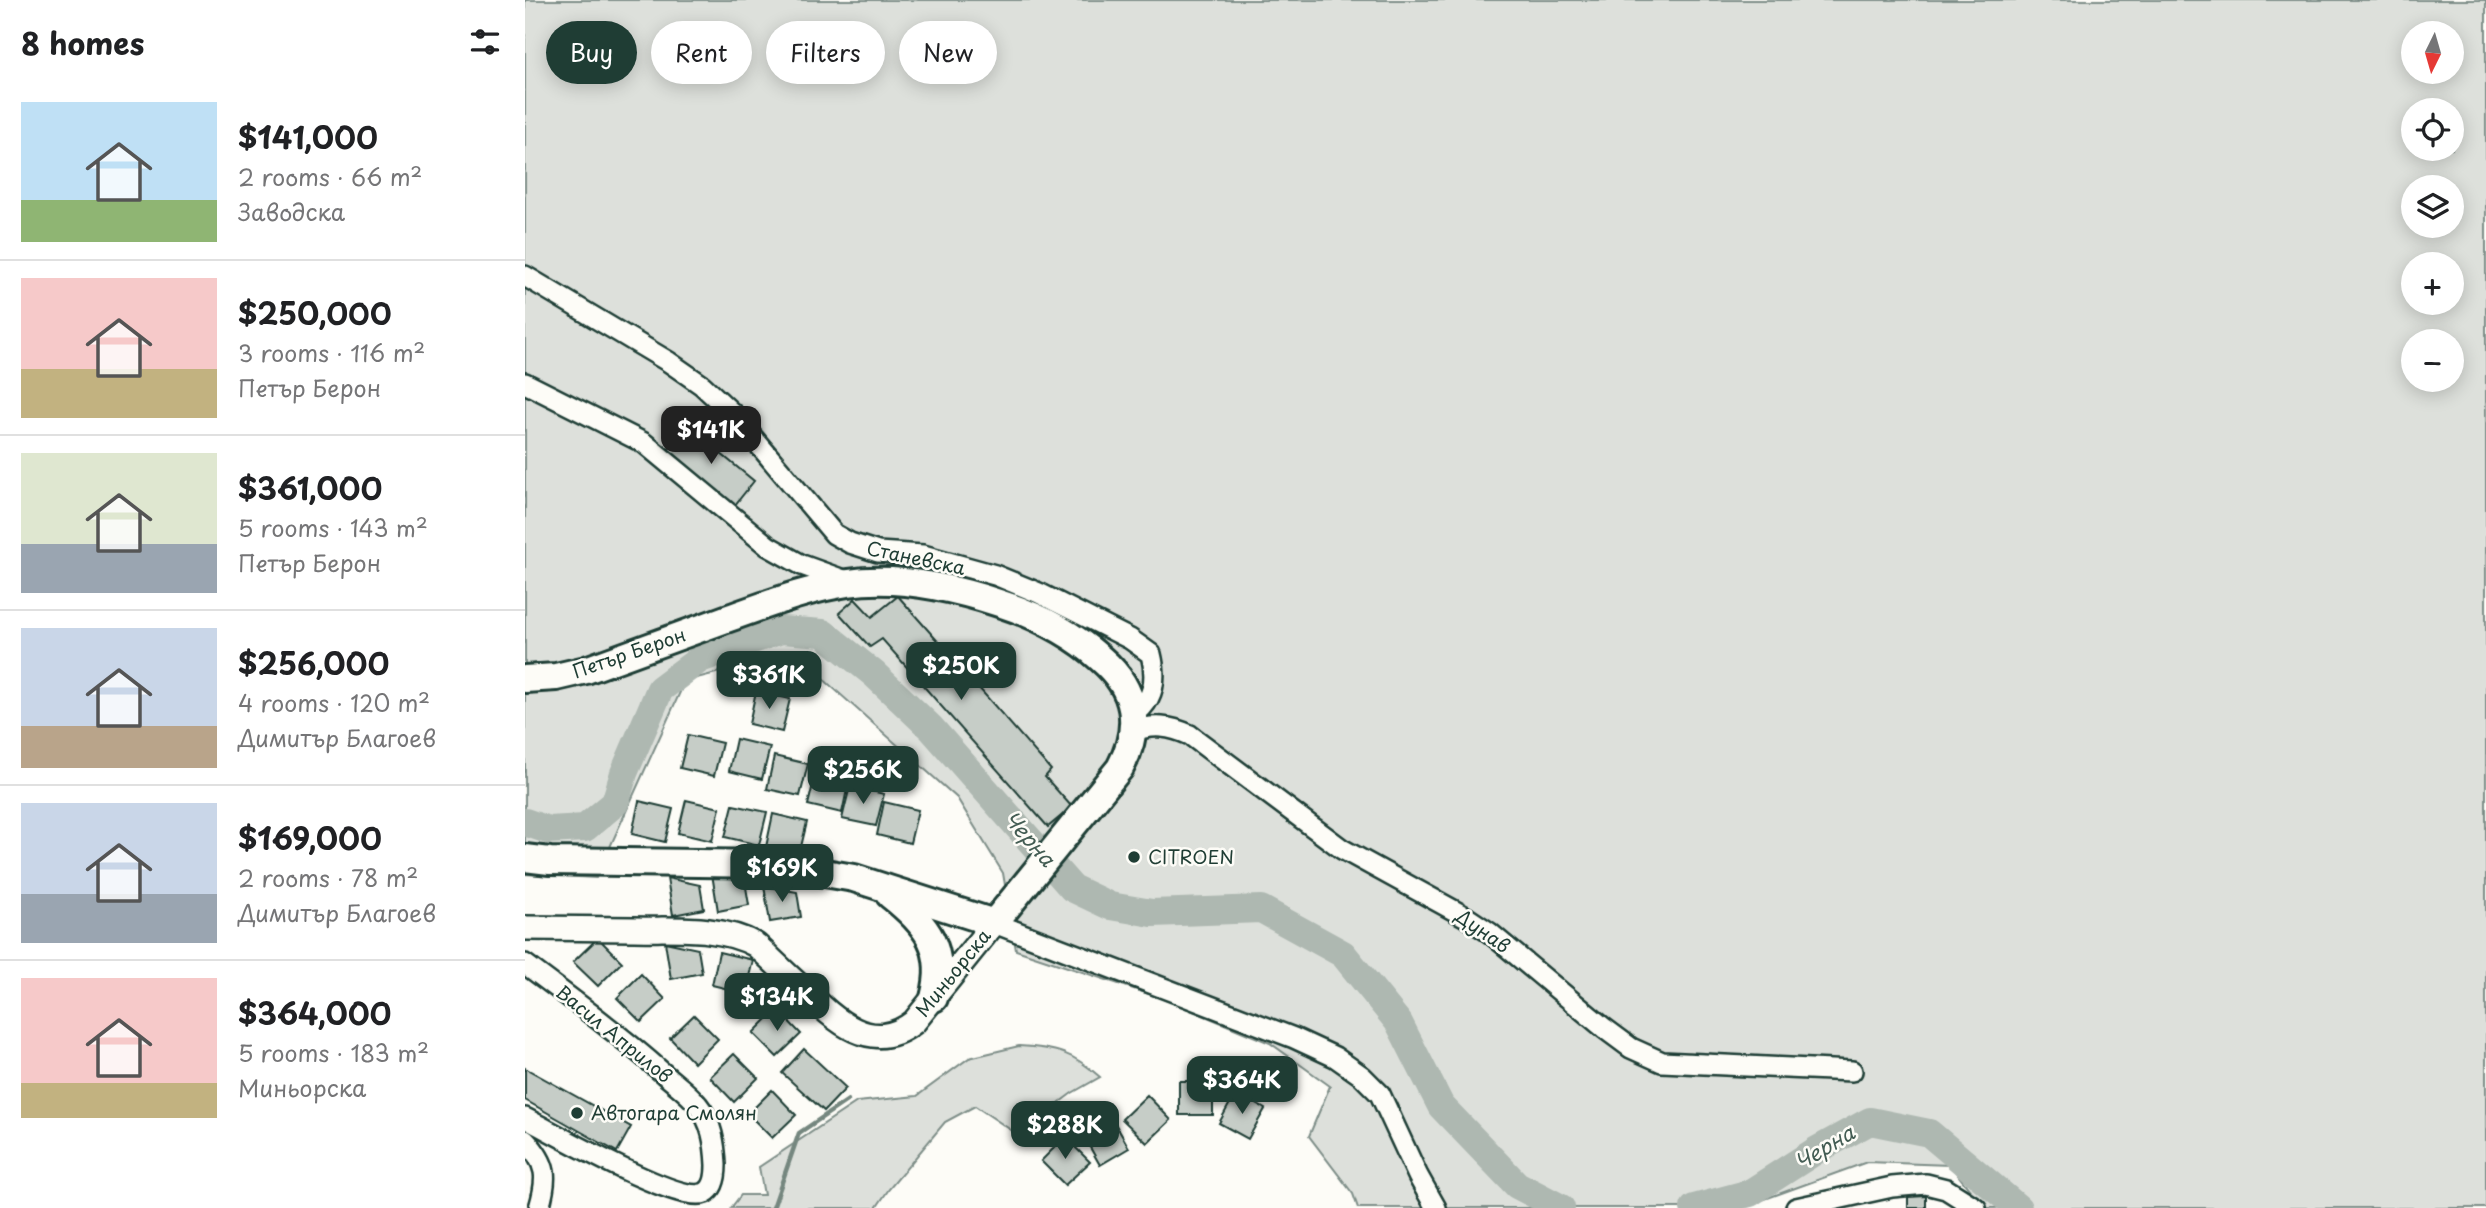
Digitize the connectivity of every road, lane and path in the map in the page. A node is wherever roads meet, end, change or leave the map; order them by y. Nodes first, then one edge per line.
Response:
1 (525, 276) edge
2 (525, 383) edge
3 (850, 583) junction
4 (525, 679) edge
5 (1133, 723) junction
6 (525, 858) edge
7 (877, 885) junction
8 (994, 923) junction
9 (525, 928) edge
10 (525, 964) edge
11 (934, 998) junction
12 (1851, 1071) dead end
13 (525, 1118) edge
14 (525, 1140) edge
15 (1842, 1202) edge
16 (539, 1208) edge
17 (1436, 1208) edge
18 (1796, 1208) edge
19 (1976, 1208) edge

1 - 5 street, Станевска
2 - 3 street
3 - 4 main road, Петър Берон
3 - 5 main road, Петър Берон
5 - 8 main road
5 - 12 street, Дунав
6 - 7 main road
7 - 8 main road
7 - 11 main road
8 - 11 street, Миньорска
8 - 17 street, Миньорска
9 - 11 street, Миньорска
10 - 13 street, Васил Априлов
14 - 16 street
15 - 18 street
15 - 19 street

